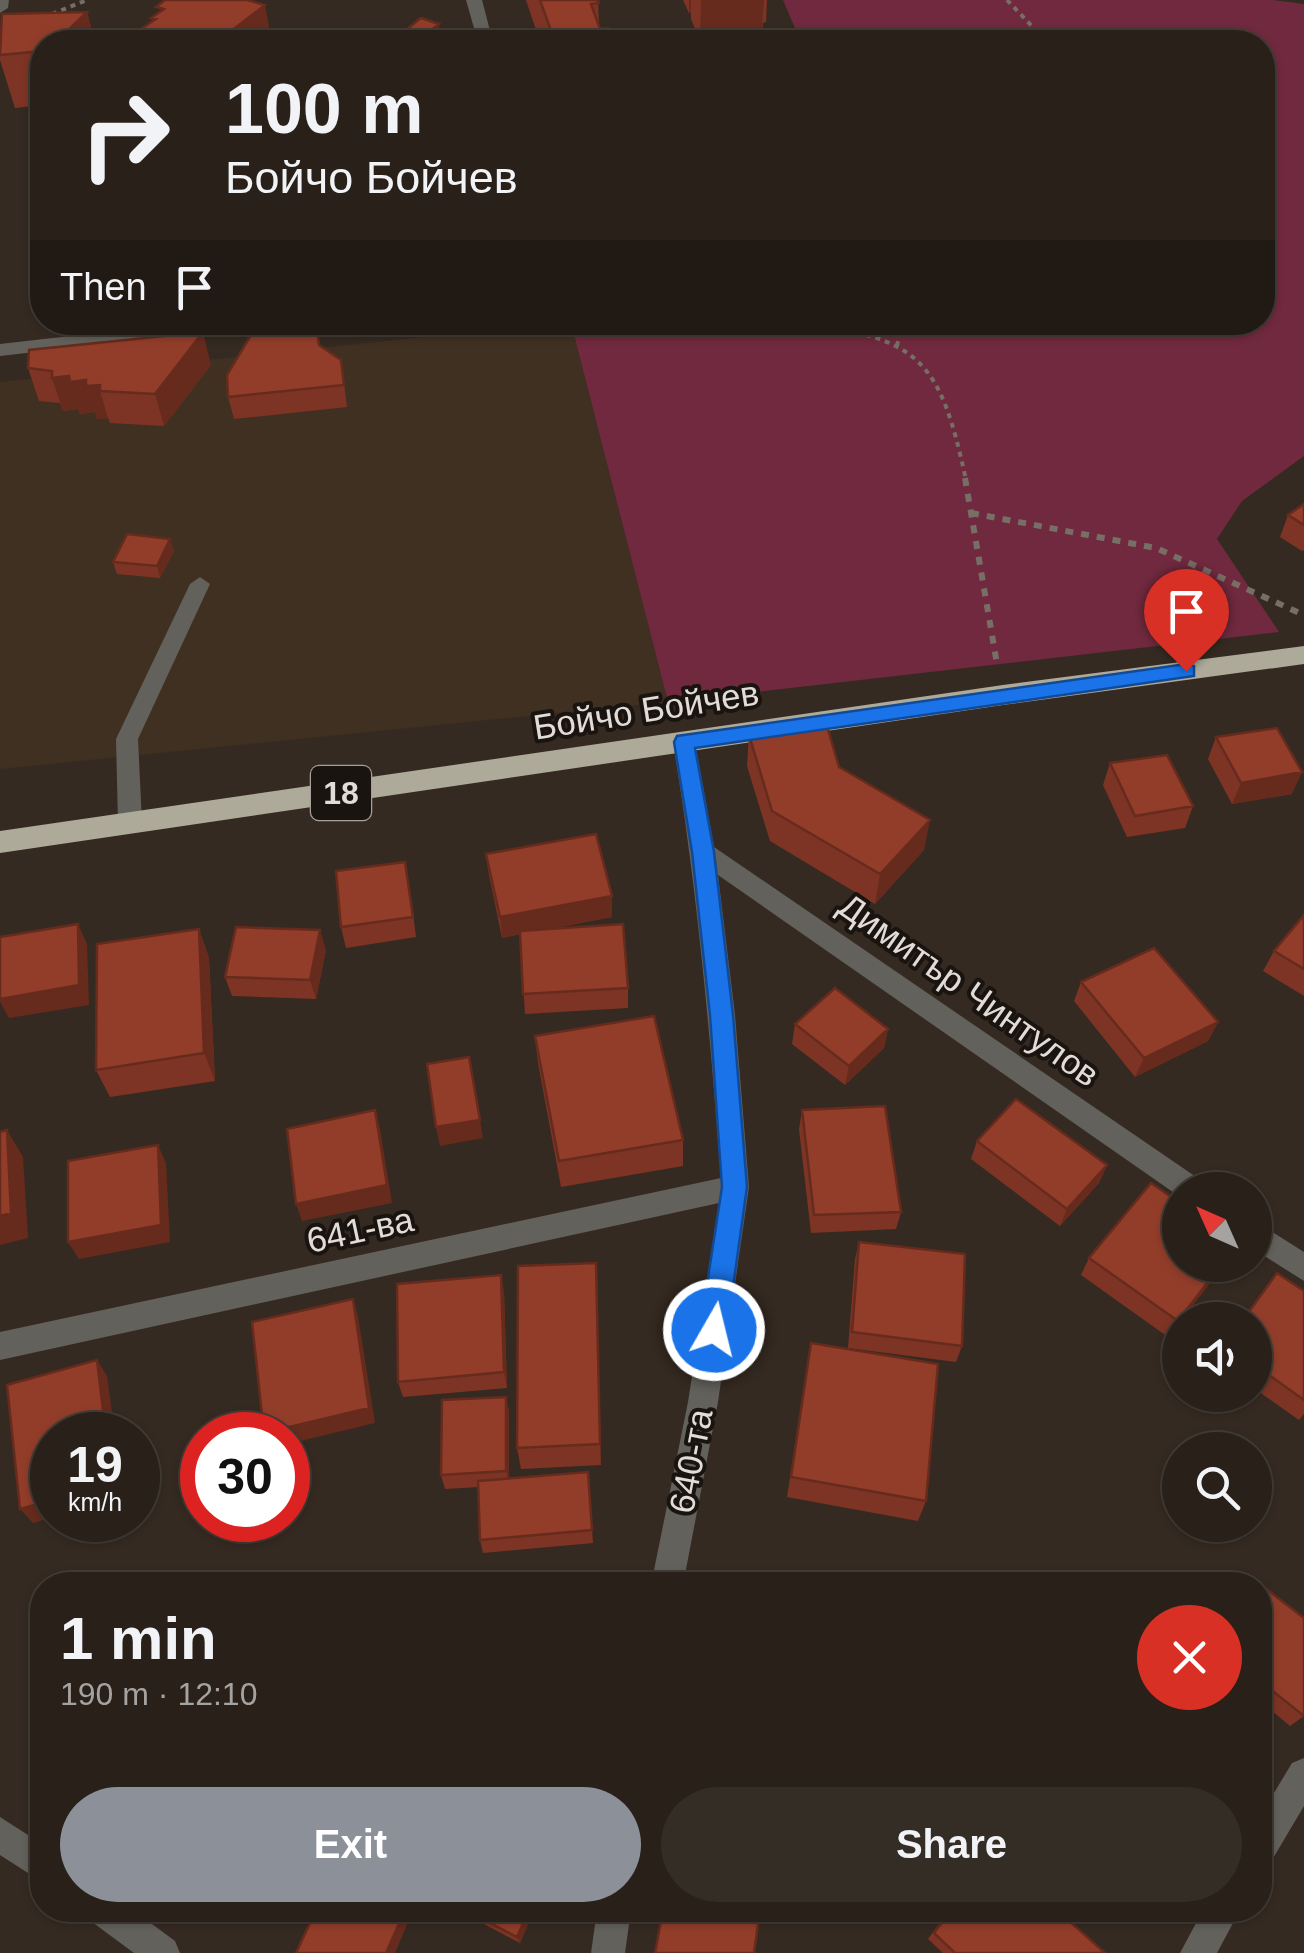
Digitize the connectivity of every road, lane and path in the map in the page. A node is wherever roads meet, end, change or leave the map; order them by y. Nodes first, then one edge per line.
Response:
1 (1, 0) edge
2 (87, 0) edge
3 (474, 0) edge
4 (1006, 0) edge
5 (0, 8) edge
6 (52, 14) edge
7 (483, 30) edge
8 (1035, 30) edge
9 (132, 335) edge
10 (862, 335) edge
11 (899, 335) edge
12 (897, 346) junction
13 (0, 350) edge
14 (971, 513) junction
15 (200, 584) dead end
16 (1304, 615) edge
17 (1304, 655) edge
18 (1003, 694) junction
19 (684, 742) junction
20 (130, 823) junction
21 (0, 842) edge
22 (703, 852) junction
23 (1166, 1172) edge
24 (735, 1187) junction
25 (1272, 1246) edge
26 (1304, 1268) edge
27 (0, 1346) edge
28 (669, 1572) edge
29 (1304, 1776) edge
30 (1272, 1828) edge
31 (0, 1834) edge
32 (30, 1857) edge
33 (120, 1922) edge
34 (612, 1922) edge
35 (1216, 1922) edge
36 (162, 1953) edge
37 (608, 1953) edge
38 (1197, 1953) edge

1 - 5 street
2 - 6 path
3 - 7 street
4 - 8 path
9 - 13 street
10 - 12 path
11 - 12 path
12 - 14 path
14 - 16 path
14 - 18 path
15 - 20 street
17 - 18 highway, Бойчо Бойчев / 18
18 - 19 highway, Бойчо Бойчев / 18
19 - 20 highway, Бойчо Бойчев / 18
19 - 22 street, 640-та
20 - 21 highway, Бойчо Бойчев / 18
22 - 23 street, Димитър Чинтулов
22 - 24 street, 640-та
24 - 27 street, 641-ва
24 - 28 street, 640-та
25 - 26 street
29 - 30 street
31 - 32 street
33 - 36 street
34 - 37 street
35 - 38 street

